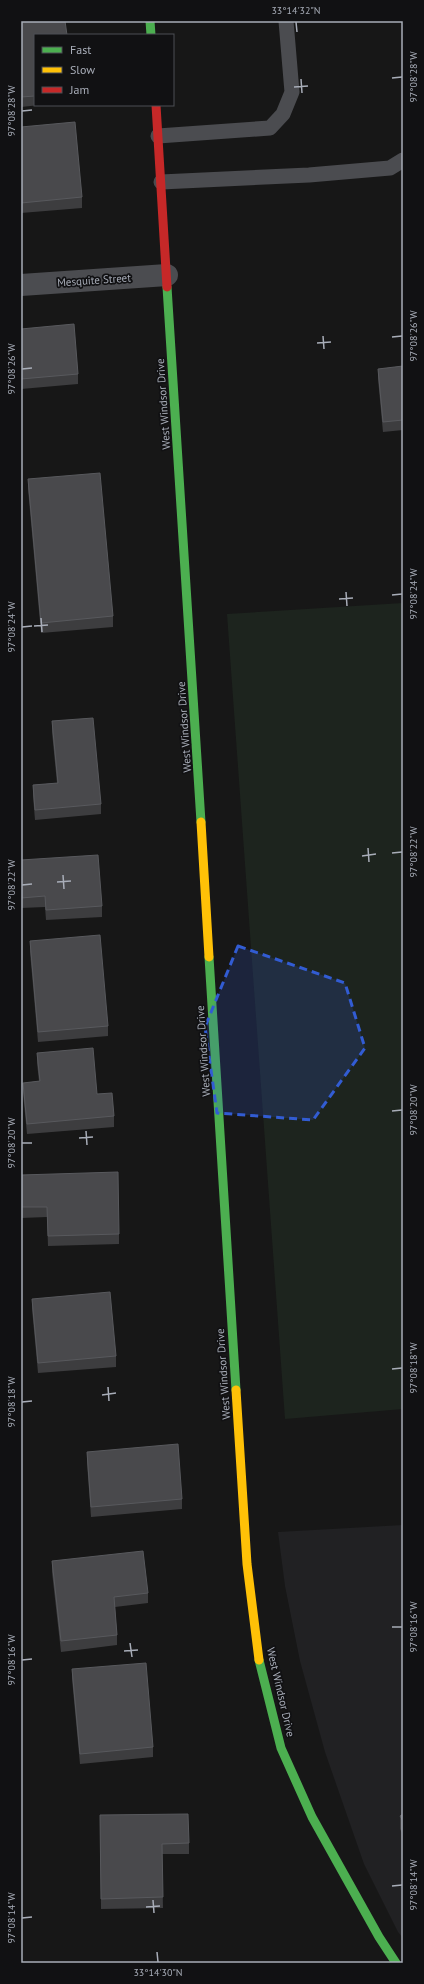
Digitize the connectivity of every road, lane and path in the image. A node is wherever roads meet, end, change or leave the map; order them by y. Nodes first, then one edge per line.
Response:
1 (150, 21) edge
2 (286, 21) edge
3 (151, 34) edge
4 (156, 106) edge
5 (158, 136) junction
6 (403, 160) edge
7 (161, 182) junction
8 (167, 275) junction
9 (21, 285) edge
10 (396, 1963) edge

1 - 3 street
2 - 5 lane
4 - 5 street, West Windsor Drive
5 - 7 street, West Windsor Drive
6 - 7 lane
7 - 8 street, West Windsor Drive
8 - 9 street, Mesquite Street
8 - 10 street, West Windsor Drive

